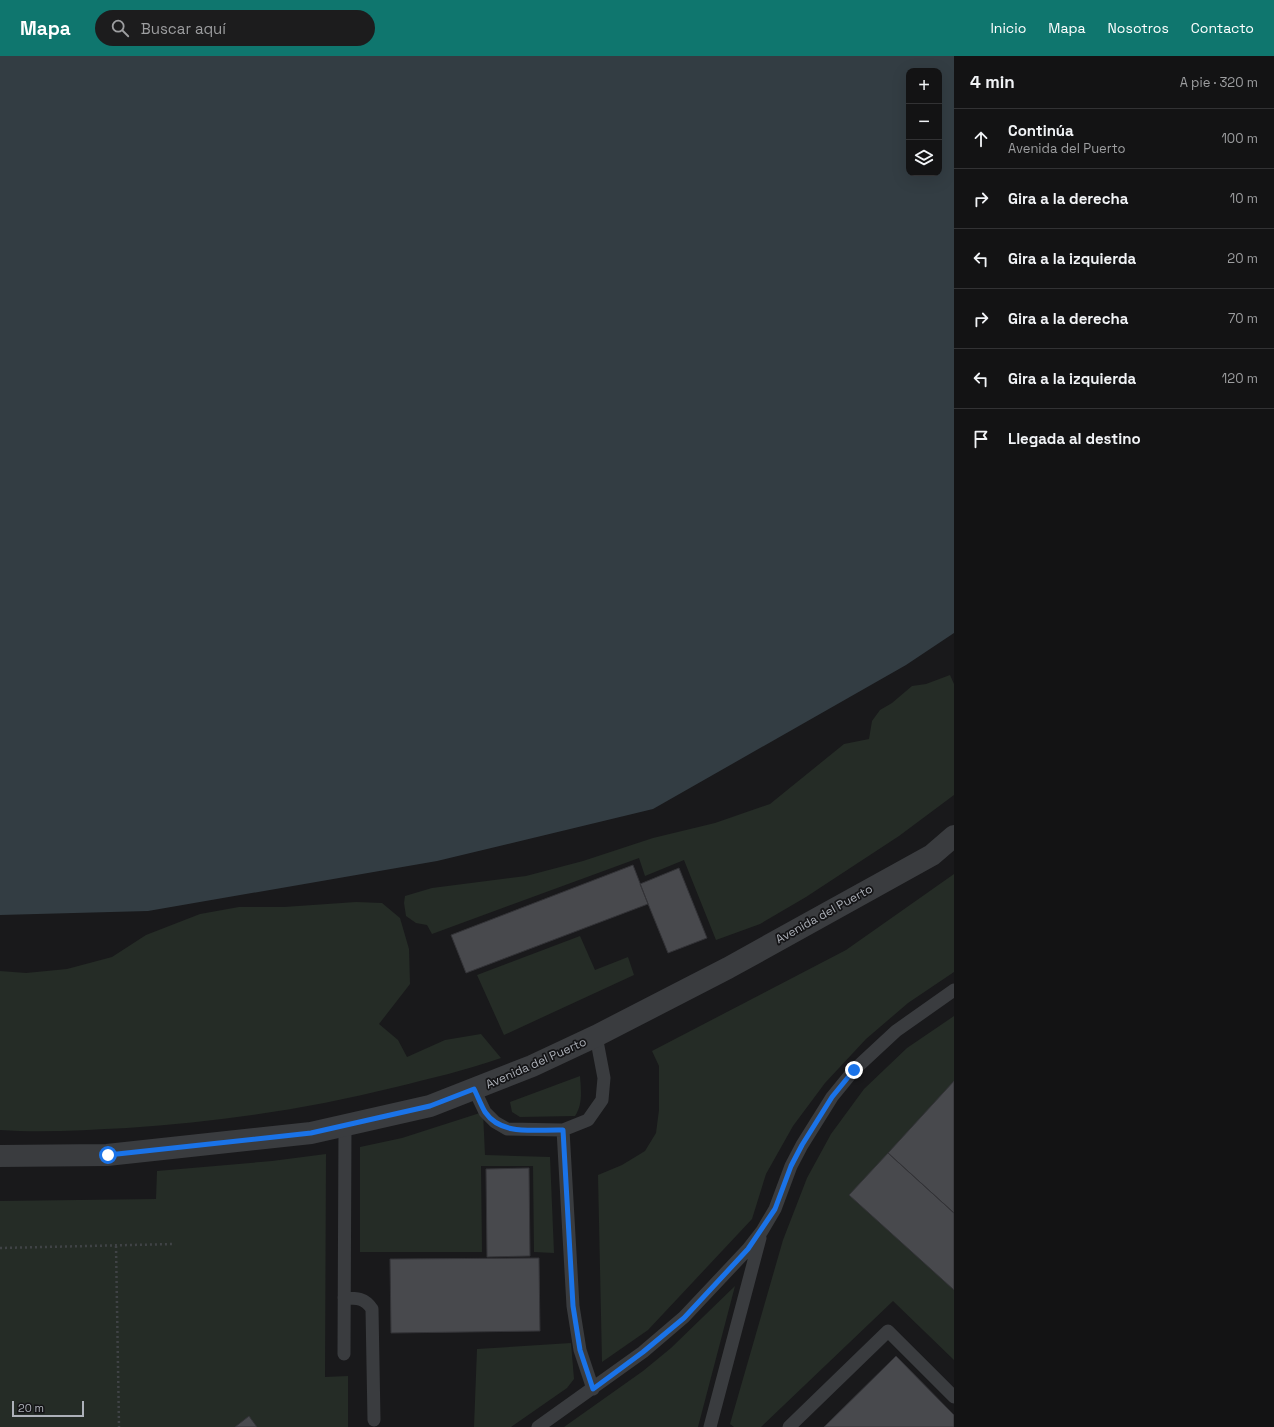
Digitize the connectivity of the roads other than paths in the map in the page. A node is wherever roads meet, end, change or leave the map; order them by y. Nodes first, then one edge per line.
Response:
1 (954, 836) edge
2 (954, 990) edge
3 (596, 1036) junction
4 (474, 1089) junction
5 (344, 1125) junction
6 (563, 1130) junction
7 (0, 1156) edge
8 (762, 1231) junction
9 (344, 1298) junction
10 (344, 1354) dead end
11 (593, 1389) junction
12 (954, 1397) edge
13 (374, 1420) dead end
14 (538, 1427) edge
15 (710, 1427) edge
16 (789, 1427) edge

1 - 3 street, Avenida del Puerto
2 - 8 lane
3 - 4 street, Avenida del Puerto
3 - 6 lane
4 - 5 street, Avenida del Puerto
4 - 6 lane
5 - 7 street, Avenida del Puerto
5 - 9 lane
6 - 11 lane
8 - 11 lane
8 - 15 lane
9 - 10 lane
9 - 13 lane
11 - 14 lane
12 - 16 lane

